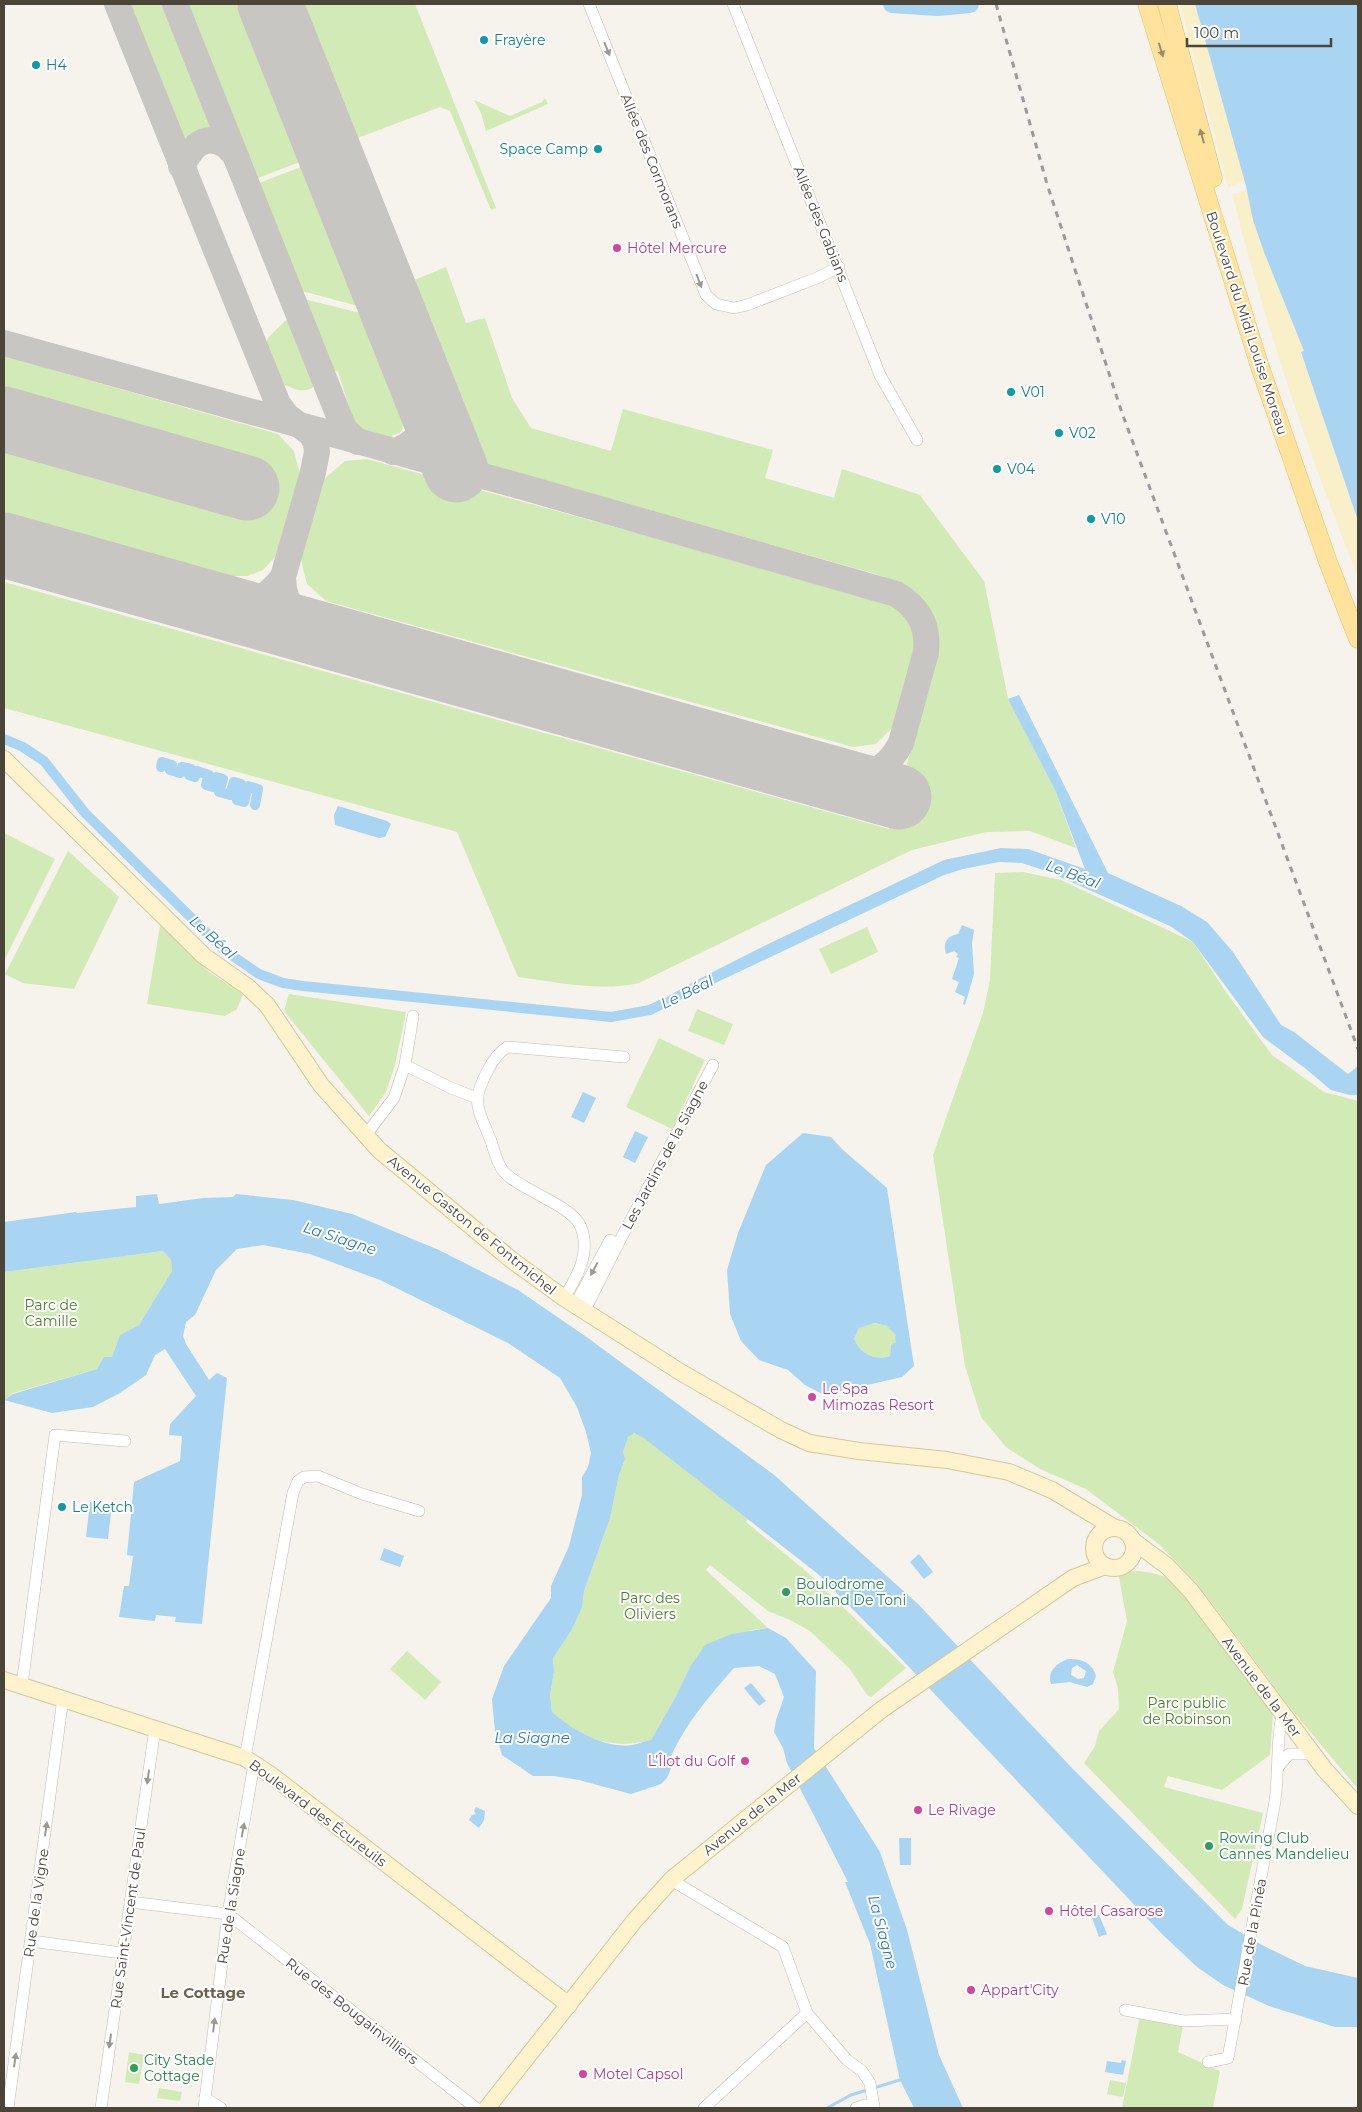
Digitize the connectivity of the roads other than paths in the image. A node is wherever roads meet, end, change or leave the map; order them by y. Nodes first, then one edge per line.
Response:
1 (589, 4) edge
2 (733, 4) edge
3 (1147, 4) edge
4 (1167, 4) edge
5 (838, 267) junction
6 (917, 440) dead end
7 (1358, 614) edge
8 (1358, 639) edge
9 (4, 759) edge
10 (413, 1016) dead end
11 (624, 1057) dead end
12 (713, 1065) dead end
13 (405, 1066) junction
14 (477, 1098) junction
15 (366, 1136) junction
16 (574, 1305) junction
17 (124, 1441) dead end
18 (419, 1511) dead end
19 (1090, 1512) junction
20 (1115, 1528) junction
21 (1132, 1540) junction
22 (1095, 1542) junction
23 (1125, 1564) junction
24 (1105, 1566) junction
25 (1167, 1566) junction
26 (1073, 1578) junction
27 (4, 1680) edge
28 (22, 1685) junction
29 (63, 1698) junction
30 (1282, 1715) junction
31 (155, 1728) junction
32 (1298, 1736) junction
33 (1278, 1740) junction
34 (1289, 1754) junction
35 (1313, 1754) junction
36 (250, 1761) junction
37 (1278, 1767) junction
38 (1358, 1806) edge
39 (672, 1879) junction
40 (130, 1902) junction
41 (228, 1914) junction
42 (31, 1941) junction
43 (122, 1953) junction
44 (569, 2005) junction
45 (1125, 2010) dead end
46 (807, 2013) junction
47 (1236, 2019) junction
48 (1208, 2062) dead end
49 (205, 2103) edge
50 (874, 2103) edge
51 (8, 2108) edge
52 (101, 2108) edge
53 (221, 2108) edge
54 (476, 2108) edge
55 (487, 2108) edge
56 (704, 2108) edge
57 (856, 2108) edge

1 -> 5 street, Allée des Cormorans
2 - 5 street, Allée des Gabians
3 -> 8 main road, Boulevard du Midi Louise Moreau
7 -> 4 main road, Boulevard du Midi Louise Moreau
5 - 6 street, Allée des Gabians
9 - 15 main road, Avenue Gaston de Fontmichel
10 - 13 street
11 - 14 street
12 -> 16 street, Les Jardins de la Siagne
13 - 14 street
13 - 15 street
14 - 16 street
15 - 16 main road, Avenue Gaston de Fontmichel
16 - 19 main road, Avenue Gaston de Fontmichel
17 - 28 street
18 - 36 street, Rue de la Siagne
19 - 20 main road, Avenue Gaston de Fontmichel
19 - 22 main road
20 - 21 main road
20 - 22 main road
21 - 23 main road
21 - 25 main road, Avenue de la Mer
22 - 24 main road
22 - 26 main road
23 - 24 main road
23 - 25 main road
24 - 26 main road
25 - 30 main road, Avenue de la Mer
26 - 39 main road, Avenue de la Mer
27 - 28 main road, Boulevard des Écureuils
28 - 29 main road, Boulevard des Écureuils
29 - 31 main road, Boulevard des Écureuils
42 -> 29 street, Rue de la Vigne
30 - 32 main road, Avenue de la Mer
30 - 33 street, Rue de la Pinéa
31 - 36 main road, Boulevard des Écureuils
31 -> 40 street, Rue Saint-Vincent de Paul
32 - 33 street
32 - 34 street
32 - 35 main road, Avenue de la Mer
33 - 37 street, Rue de la Pinéa
34 - 35 street
34 - 37 street
35 - 38 main road, Avenue de la Mer
41 -> 36 street, Rue de la Siagne
36 - 44 main road, Boulevard des Écureuils
37 - 47 street, Rue de la Pinéa
39 - 44 main road, Avenue de la Mer
39 - 46 street
40 - 41 street
40 - 43 street, Rue Saint-Vincent de Paul
49 -> 41 street, Rue de la Siagne
41 - 54 street, Rue des Bougainvilliers
42 - 43 street
51 -> 42 street, Rue de la Vigne
43 -> 52 street, Rue Saint-Vincent de Paul
44 - 55 main road, Avenue de la Mer
45 - 47 street
46 - 50 street
46 - 56 street
47 - 48 street, Rue de la Pinéa
49 - 53 street
50 - 57 street

